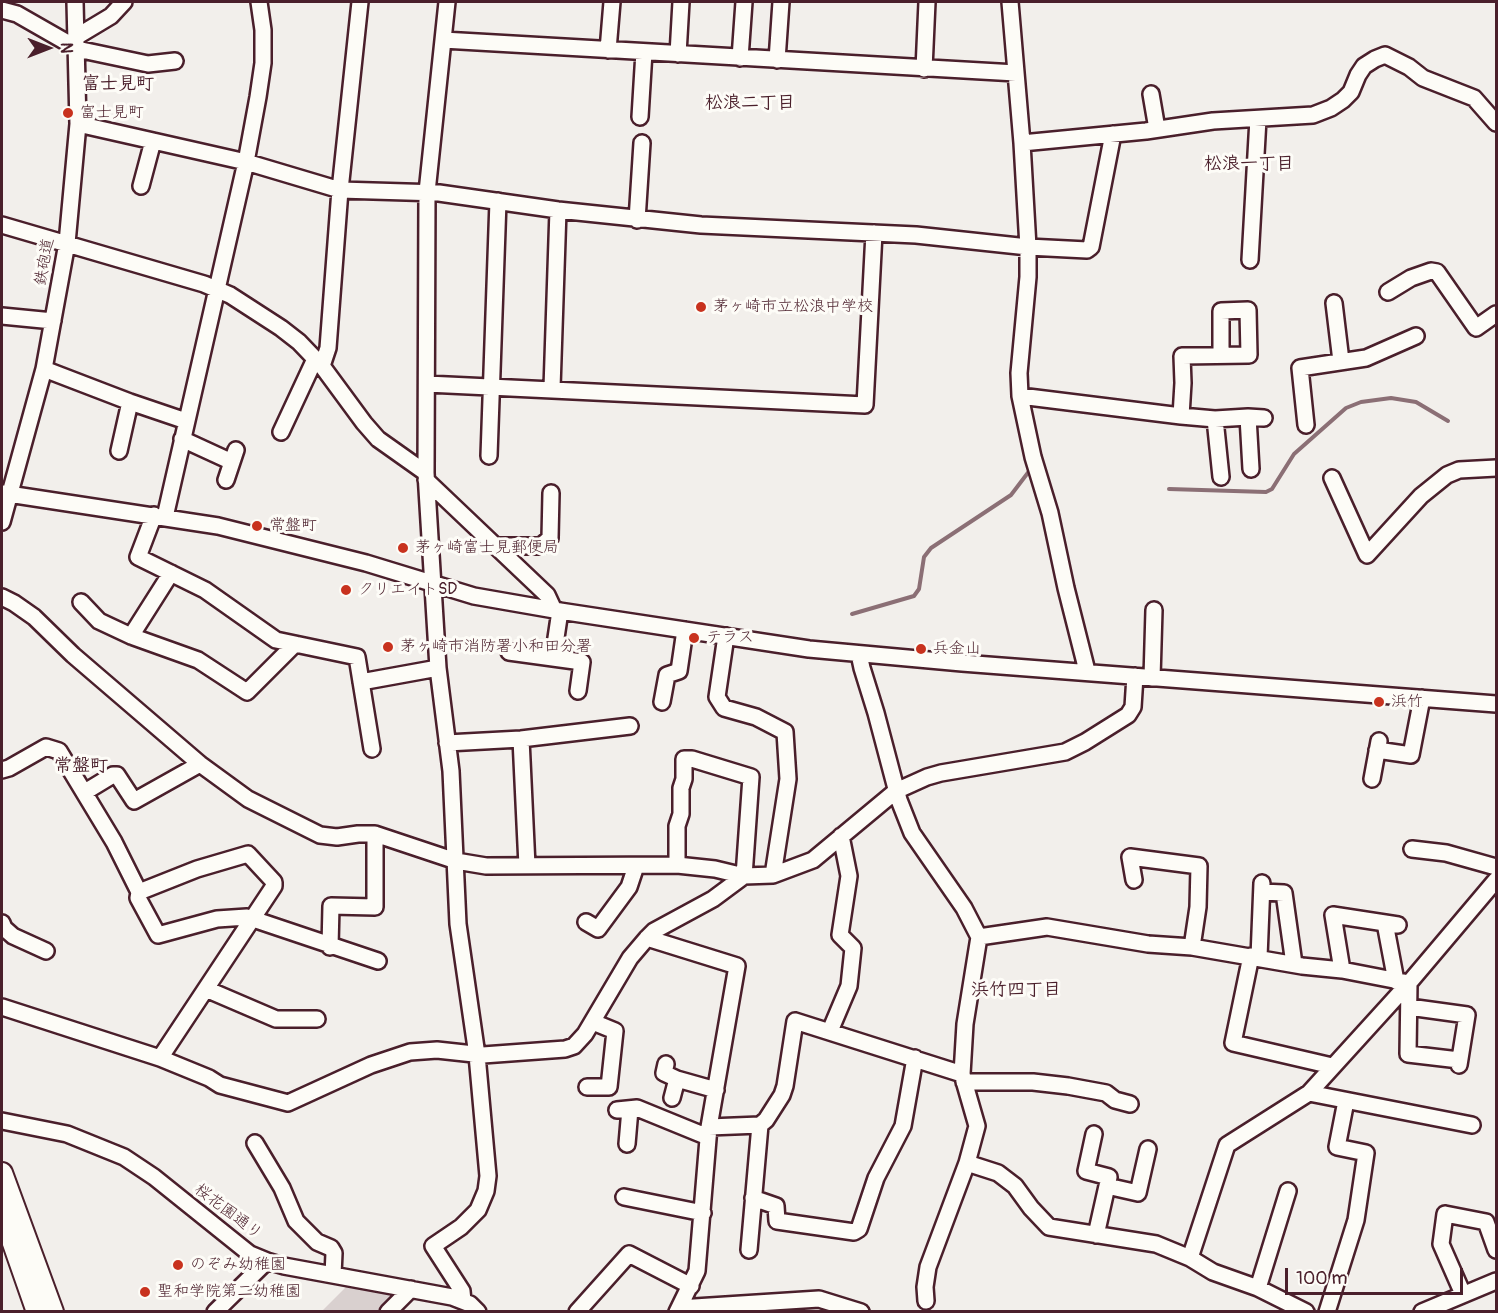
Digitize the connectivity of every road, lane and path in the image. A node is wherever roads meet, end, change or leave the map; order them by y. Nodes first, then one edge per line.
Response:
1 (75, 2) edge
2 (124, 2) edge
3 (259, 2) edge
4 (360, 2) edge
5 (447, 2) edge
6 (612, 2) edge
7 (681, 2) edge
8 (744, 2) edge
9 (781, 2) edge
10 (927, 2) edge
11 (1010, 2) edge
12 (16, 8) edge
13 (2, 10) edge
14 (443, 40) junction
15 (76, 43) junction
16 (608, 50) junction
17 (644, 52) junction
18 (678, 54) junction
19 (740, 58) junction
20 (777, 60) junction
21 (175, 61) dead end
22 (924, 69) junction
23 (1016, 73) junction
24 (1151, 94) dead end
25 (640, 117) dead end
26 (1258, 119) junction
27 (1497, 123) edge
28 (78, 124) junction
29 (1157, 129) junction
30 (1113, 134) junction
31 (153, 141) junction
32 (642, 143) dead end
33 (1022, 143) junction
34 (246, 162) junction
35 (141, 186) dead end
36 (340, 190) junction
37 (427, 192) junction
38 (498, 201) junction
39 (558, 210) junction
40 (637, 220) junction
41 (2, 225) edge
42 (874, 232) junction
43 (67, 243) junction
44 (1028, 247) junction
45 (1250, 260) dead end
46 (216, 288) junction
47 (1388, 292) dead end
48 (1334, 303) dead end
49 (1497, 314) edge
50 (2, 316) edge
51 (53, 321) junction
52 (1416, 336) dead end
53 (1221, 355) dead end
54 (1341, 361) junction
55 (319, 362) junction
56 (44, 369) junction
57 (427, 384) junction
58 (492, 386) junction
59 (552, 388) junction
60 (1020, 396) junction
61 (130, 402) junction
62 (1181, 416) junction
63 (1248, 417) junction
64 (1264, 418) dead end
65 (1215, 419) junction
66 (186, 421) junction
67 (1306, 425) dead end
68 (281, 432) dead end
69 (182, 440) junction
70 (119, 451) dead end
71 (489, 456) dead end
72 (1497, 468) edge
73 (1251, 469) dead end
74 (426, 476) junction
75 (1221, 477) dead end
76 (1332, 478) dead end
77 (226, 480) dead end
78 (551, 493) dead end
79 (5, 494) edge
80 (160, 516) junction
81 (2, 522) edge
82 (495, 546) junction
83 (171, 573) junction
84 (431, 582) junction
85 (2, 597) edge
86 (81, 602) dead end
87 (1154, 610) dead end
88 (557, 611) junction
89 (685, 630) junction
90 (131, 636) junction
91 (726, 636) junction
92 (295, 644) junction
93 (508, 652) dead end
94 (859, 654) junction
95 (553, 658) junction
96 (438, 668) junction
97 (1088, 671) junction
98 (1135, 676) junction
99 (1152, 678) junction
100 (361, 682) junction
101 (578, 691) dead end
102 (1422, 698) junction
103 (662, 702) dead end
104 (1497, 704) edge
105 (630, 726) dead end
106 (521, 739) junction
107 (447, 743) junction
108 (372, 749) dead end
109 (201, 764) junction
110 (2, 770) edge
111 (1372, 779) dead end
112 (896, 791) junction
113 (85, 792) junction
114 (375, 834) junction
115 (841, 836) junction
116 (1412, 849) dead end
117 (456, 861) junction
118 (677, 865) junction
119 (527, 866) junction
120 (636, 866) junction
121 (1497, 867) edge
122 (773, 875) junction
123 (744, 876) junction
124 (1134, 880) dead end
125 (1497, 880) edge
126 (139, 892) junction
127 (252, 919) junction
128 (586, 922) dead end
129 (2, 923) edge
130 (979, 937) junction
131 (647, 938) junction
132 (330, 947) junction
133 (1192, 947) junction
134 (46, 951) dead end
135 (1255, 957) junction
136 (378, 961) dead end
137 (1294, 964) junction
138 (1342, 970) junction
139 (1403, 982) junction
140 (206, 989) junction
141 (2, 1007) edge
142 (1409, 1007) junction
143 (317, 1018) dead end
144 (593, 1022) junction
145 (830, 1031) junction
146 (477, 1055) junction
147 (160, 1058) junction
148 (915, 1058) junction
149 (666, 1064) dead end
150 (1332, 1066) junction
151 (963, 1078) junction
152 (677, 1079) junction
153 (587, 1087) dead end
154 (716, 1090) junction
155 (1309, 1094) junction
156 (672, 1098) dead end
157 (1346, 1101) junction
158 (1130, 1104) dead end
159 (2, 1121) edge
160 (760, 1125) junction
161 (1472, 1125) dead end
162 (708, 1132) junction
163 (1094, 1134) dead end
164 (255, 1143) dead end
165 (627, 1144) dead end
166 (1148, 1149) dead end
167 (967, 1163) junction
168 (2, 1173) edge
169 (1107, 1186) junction
170 (1284, 1195) dead end
171 (624, 1197) dead end
172 (753, 1198) junction
173 (2, 1212) edge
174 (703, 1213) junction
175 (1096, 1234) junction
176 (749, 1250) dead end
177 (1497, 1250) edge
178 (1190, 1258) junction
179 (267, 1261) junction
180 (333, 1275) junction
181 (1497, 1281) edge
182 (691, 1286) junction
183 (1258, 1288) junction
184 (411, 1289) junction
185 (1463, 1294) junction
186 (463, 1300) junction
187 (926, 1301) dead end
188 (824, 1306) edge
189 (770, 1307) edge
190 (717, 1308) edge
191 (678, 1310) edge
192 (37, 1311) edge
193 (53, 1311) edge
194 (215, 1311) edge
195 (388, 1311) edge
196 (478, 1311) edge
197 (577, 1311) edge
198 (861, 1311) edge
199 (1306, 1311) edge
200 (1327, 1311) edge
201 (1422, 1311) edge

1 - 15 street, 鉄砲道
2 - 15 street
3 - 34 street
4 - 36 street
5 - 14 street
6 - 16 street
7 - 18 street
8 - 19 street
9 - 20 street
10 - 22 street
11 - 23 street
12 - 13 street
12 - 15 street
14 - 16 street
14 - 37 street
15 - 21 street
15 - 28 street, 鉄砲道
16 - 17 street
17 - 18 street
17 - 25 street
18 - 19 street
19 - 20 street
20 - 22 street
22 - 23 street
23 - 33 street
24 - 29 street
26 - 27 street
26 - 29 street
26 - 45 street
28 - 31 street
28 - 43 street, 鉄砲道
29 - 30 street
30 - 33 street
30 - 44 street
31 - 34 street
31 - 35 street
32 - 40 street
33 - 44 street
34 - 36 street
34 - 46 street
36 - 37 street
36 - 55 street
37 - 38 street
37 - 57 street
38 - 39 street
38 - 58 street
39 - 40 street
39 - 59 street
40 - 42 street
41 - 43 street
42 - 44 street
42 - 59 street
43 - 46 street
43 - 51 street, 鉄砲道
44 - 60 street
46 - 55 street
46 - 66 street
47 - 49 street
48 - 54 street
50 - 51 street
51 - 56 street, 鉄砲道
52 - 54 street
53 - 62 street
54 - 67 street
55 - 68 street
55 - 74 street
56 - 61 street
56 - 79 street, 鉄砲道
57 - 58 street
57 - 74 street
58 - 59 street
58 - 71 street
60 - 62 street
60 - 97 street
61 - 66 street
61 - 70 street
62 - 65 street
63 - 64 street
63 - 65 street
63 - 73 street
65 - 75 street
66 - 69 street
69 - 77 street
69 - 80 street
72 - 76 street
74 - 82 street
74 - 84 street
78 - 82 street
79 - 80 street
79 - 81 street, 鉄砲道
80 - 83 street
80 - 84 street
82 - 88 street
83 - 90 street
83 - 92 street
84 - 88 street
84 - 96 street
85 - 109 street
86 - 90 street
87 - 99 street
88 - 89 street
88 - 95 street
89 - 91 street
89 - 103 street
90 - 92 street
91 - 94 street
91 - 122 street
92 - 100 street
93 - 95 street
94 - 97 street
94 - 112 street
95 - 101 street
96 - 100 street
96 - 107 street
97 - 98 street
98 - 99 street
98 - 112 street
99 - 102 street
100 - 108 street
102 - 104 street
102 - 111 street
105 - 106 street
106 - 107 street
106 - 119 street
107 - 117 street
109 - 113 street
109 - 114 street
110 - 113 street
112 - 115 street
112 - 130 street
113 - 126 street
114 - 117 street
114 - 132 street
115 - 122 street
115 - 145 street
116 - 121 street
117 - 119 street
117 - 146 street
118 - 120 street
118 - 123 street
118 - 123 street
119 - 120 street
120 - 128 street
122 - 123 street
123 - 131 street
124 - 133 street
125 - 139 street
126 - 127 street
126 - 127 street
127 - 132 street
127 - 140 street
129 - 134 street
130 - 133 street
130 - 151 street
131 - 144 street
131 - 154 street
132 - 136 street
133 - 135 street
135 - 137 street
135 - 137 street
135 - 150 street
137 - 138 street
138 - 139 street
138 - 139 street
139 - 142 street
139 - 150 street
140 - 143 street
140 - 147 street
141 - 147 street
142 - 142 street
144 - 146 street
144 - 153 street
145 - 148 street
145 - 160 street
146 - 147 street
146 - 186 street
148 - 151 street
148 - 172 street
149 - 152 street
150 - 155 street
151 - 158 street
151 - 167 street
152 - 154 street
152 - 156 street
154 - 162 street
155 - 157 street
155 - 178 street
157 - 161 street
157 - 200 street
159 - 179 street, 桜花園通り
160 - 162 street
160 - 172 street
162 - 165 street
162 - 174 street
163 - 169 street
164 - 180 street
166 - 169 street
167 - 175 street
167 - 187 street
168 - 193 main road
169 - 175 street
170 - 183 street
171 - 174 street
172 - 176 street
173 - 192 main road
174 - 182 street
175 - 178 street
177 - 185 street
178 - 183 street
179 - 180 street, 桜花園通り
179 - 194 street
180 - 184 street, 桜花園通り
181 - 185 street
182 - 191 street
182 - 197 street
183 - 199 street
184 - 186 street, 桜花園通り
184 - 195 street
185 - 201 street
186 - 196 street, 桜花園通り
188 - 189 street
188 - 198 street
189 - 190 street
190 - 191 street

